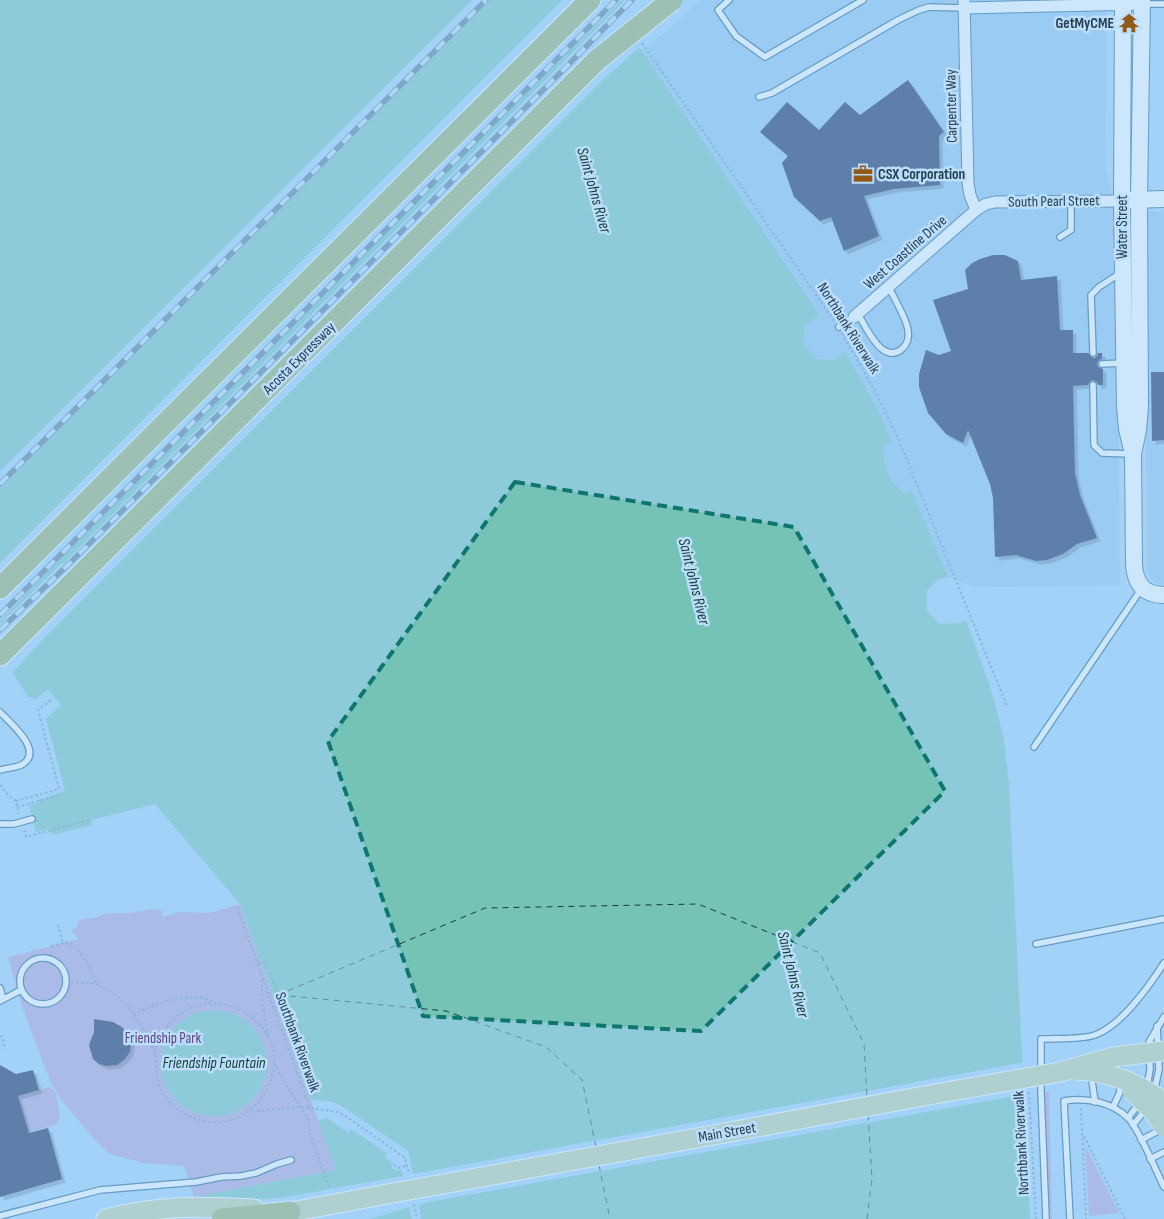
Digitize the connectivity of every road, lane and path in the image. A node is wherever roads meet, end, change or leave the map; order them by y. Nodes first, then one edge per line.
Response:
1 (586, 0) edge
2 (590, 0) edge
3 (657, 0) edge
4 (672, 0) edge
5 (729, 0) edge
6 (863, 0) edge
7 (1123, 2) edge
8 (1142, 2) edge
9 (1024, 3) edge
10 (964, 4) edge
11 (1164, 4) edge
12 (565, 24) junction
13 (640, 41) dead end
14 (597, 60) junction
15 (759, 97) dead end
16 (1164, 199) edge
17 (1138, 200) junction
18 (1070, 201) junction
19 (1122, 201) junction
20 (976, 210) junction
21 (1060, 237) dead end
22 (1123, 270) junction
23 (889, 287) junction
24 (856, 315) junction
25 (839, 327) junction
26 (1093, 354) dead end
27 (1132, 363) junction
28 (1102, 364) dead end
29 (1093, 385) dead end
30 (1133, 454) junction
31 (0, 588) edge
32 (1142, 588) junction
33 (1164, 596) edge
34 (32, 624) junction
35 (0, 654) edge
36 (0, 662) edge
37 (51, 700) dead end
38 (1007, 706) dead end
39 (0, 712) edge
40 (1034, 747) dead end
41 (0, 770) edge
42 (60, 795) dead end
43 (16, 801) dead end
44 (18, 807) dead end
45 (32, 819) dead end
46 (89, 820) dead end
47 (0, 824) edge
48 (50, 830) dead end
49 (237, 907) dead end
50 (1164, 919) edge
51 (58, 925) dead end
52 (63, 943) junction
53 (1036, 944) dead end
54 (51, 946) dead end
55 (1164, 963) edge
56 (258, 964) junction
57 (262, 976) junction
58 (66, 982) junction
59 (96, 984) junction
60 (0, 988) edge
61 (21, 990) junction
62 (2, 1000) edge
63 (217, 1003) junction
64 (134, 1014) junction
65 (1164, 1016) edge
66 (1157, 1026) junction
67 (0, 1036) edge
68 (269, 1038) junction
69 (5, 1049) dead end
70 (1164, 1051) edge
71 (154, 1053) junction
72 (1088, 1060) dead end
73 (273, 1061) junction
74 (1060, 1072) junction
75 (1116, 1072) junction
76 (1029, 1085) dead end
77 (315, 1096) dead end
78 (1079, 1099) junction
79 (1095, 1102) junction
80 (1164, 1102) edge
81 (300, 1107) junction
82 (1113, 1107) junction
83 (310, 1108) junction
84 (247, 1112) junction
85 (1128, 1118) junction
86 (1133, 1125) junction
87 (1164, 1127) edge
88 (1083, 1134) junction
89 (1141, 1140) junction
90 (1164, 1152) edge
91 (1150, 1159) junction
92 (291, 1160) dead end
93 (394, 1165) dead end
94 (407, 1166) junction
95 (409, 1175) dead end
96 (1164, 1187) edge
97 (331, 1191) dead end
98 (414, 1201) dead end
99 (282, 1215) edge
100 (0, 1216) edge
101 (106, 1219) edge
102 (222, 1219) edge
103 (263, 1219) edge
104 (417, 1219) edge
105 (1036, 1219) edge
106 (1046, 1219) edge
107 (1070, 1219) edge
108 (1086, 1219) edge
109 (1125, 1219) edge

1 - 12 highway
2 - 12 highway
3 - 14 highway, bridge
4 - 14 highway, bridge
5 - 6 lane
7 - 8 street
7 - 9 street
7 - 19 street, Water Street
8 - 11 lane
8 - 17 street, Water Street
9 - 10 street
10 - 15 lane
10 - 20 street, Carpenter Way
12 - 31 highway
13 - 25 path, Northbank Riverwalk
14 - 34 highway, Acosta Expressway
16 - 17 street, South Pearl Street
17 - 19 street, South Pearl Street
17 - 27 street, Water Street
18 - 19 street, South Pearl Street
18 - 20 street, South Pearl Street
18 - 21 lane
19 - 22 street, Water Street
20 - 23 street, West Coastline Drive
22 - 26 lane
22 - 27 street, Water Street
23 - 24 street, West Coastline Drive
23 - 24 lane
24 - 25 lane
25 - 38 path, Northbank Riverwalk
27 - 28 lane
27 - 30 street, Water Street
29 - 30 lane
30 - 32 street, Water Street
32 - 33 street
32 - 40 lane
34 - 35 highway, Acosta Expressway
34 - 36 highway
37 - 43 path
39 - 41 lane
42 - 44 path
45 - 47 lane
46 - 48 path
49 - 56 path, Southbank Riverwalk
50 - 53 lane
51 - 52 path
52 - 54 path
52 - 59 path
55 - 106 lane
56 - 57 path, Southbank Riverwalk
56 - 77 path
57 - 68 path
57 - 83 path, Southbank Riverwalk
58 - 59 path
58 - 61 lane
58 - 61 lane
59 - 64 path
60 - 62 lane
61 - 62 lane
63 - 64 path
63 - 68 path
63 - 71 path
64 - 71 path
65 - 66 lane
66 - 85 lane
66 - 86 lane
67 - 69 path
68 - 73 path
70 - 74 main road, Main Street, bridge
71 - 84 path
72 - 79 lane
73 - 81 path
73 - 84 path
74 - 75 main road, bridge
74 - 99 main road, Main Street, bridge
75 - 80 main road, bridge
75 - 82 lane
75 - 87 main road, bridge
76 - 105 path, Northbank Riverwalk
78 - 79 lane
78 - 88 path
78 - 107 lane
79 - 82 lane
81 - 83 path
81 - 84 path
81 - 97 path
82 - 85 lane
83 - 94 path, Southbank Riverwalk
85 - 86 lane
86 - 89 lane
87 - 89 lane
88 - 108 path
88 - 109 path
89 - 91 lane
90 - 91 lane
91 - 96 lane
92 - 100 lane
93 - 94 path
94 - 95 path, Southbank Riverwalk
98 - 104 path
99 - 101 main road, Main Street
99 - 102 highway
99 - 103 highway

